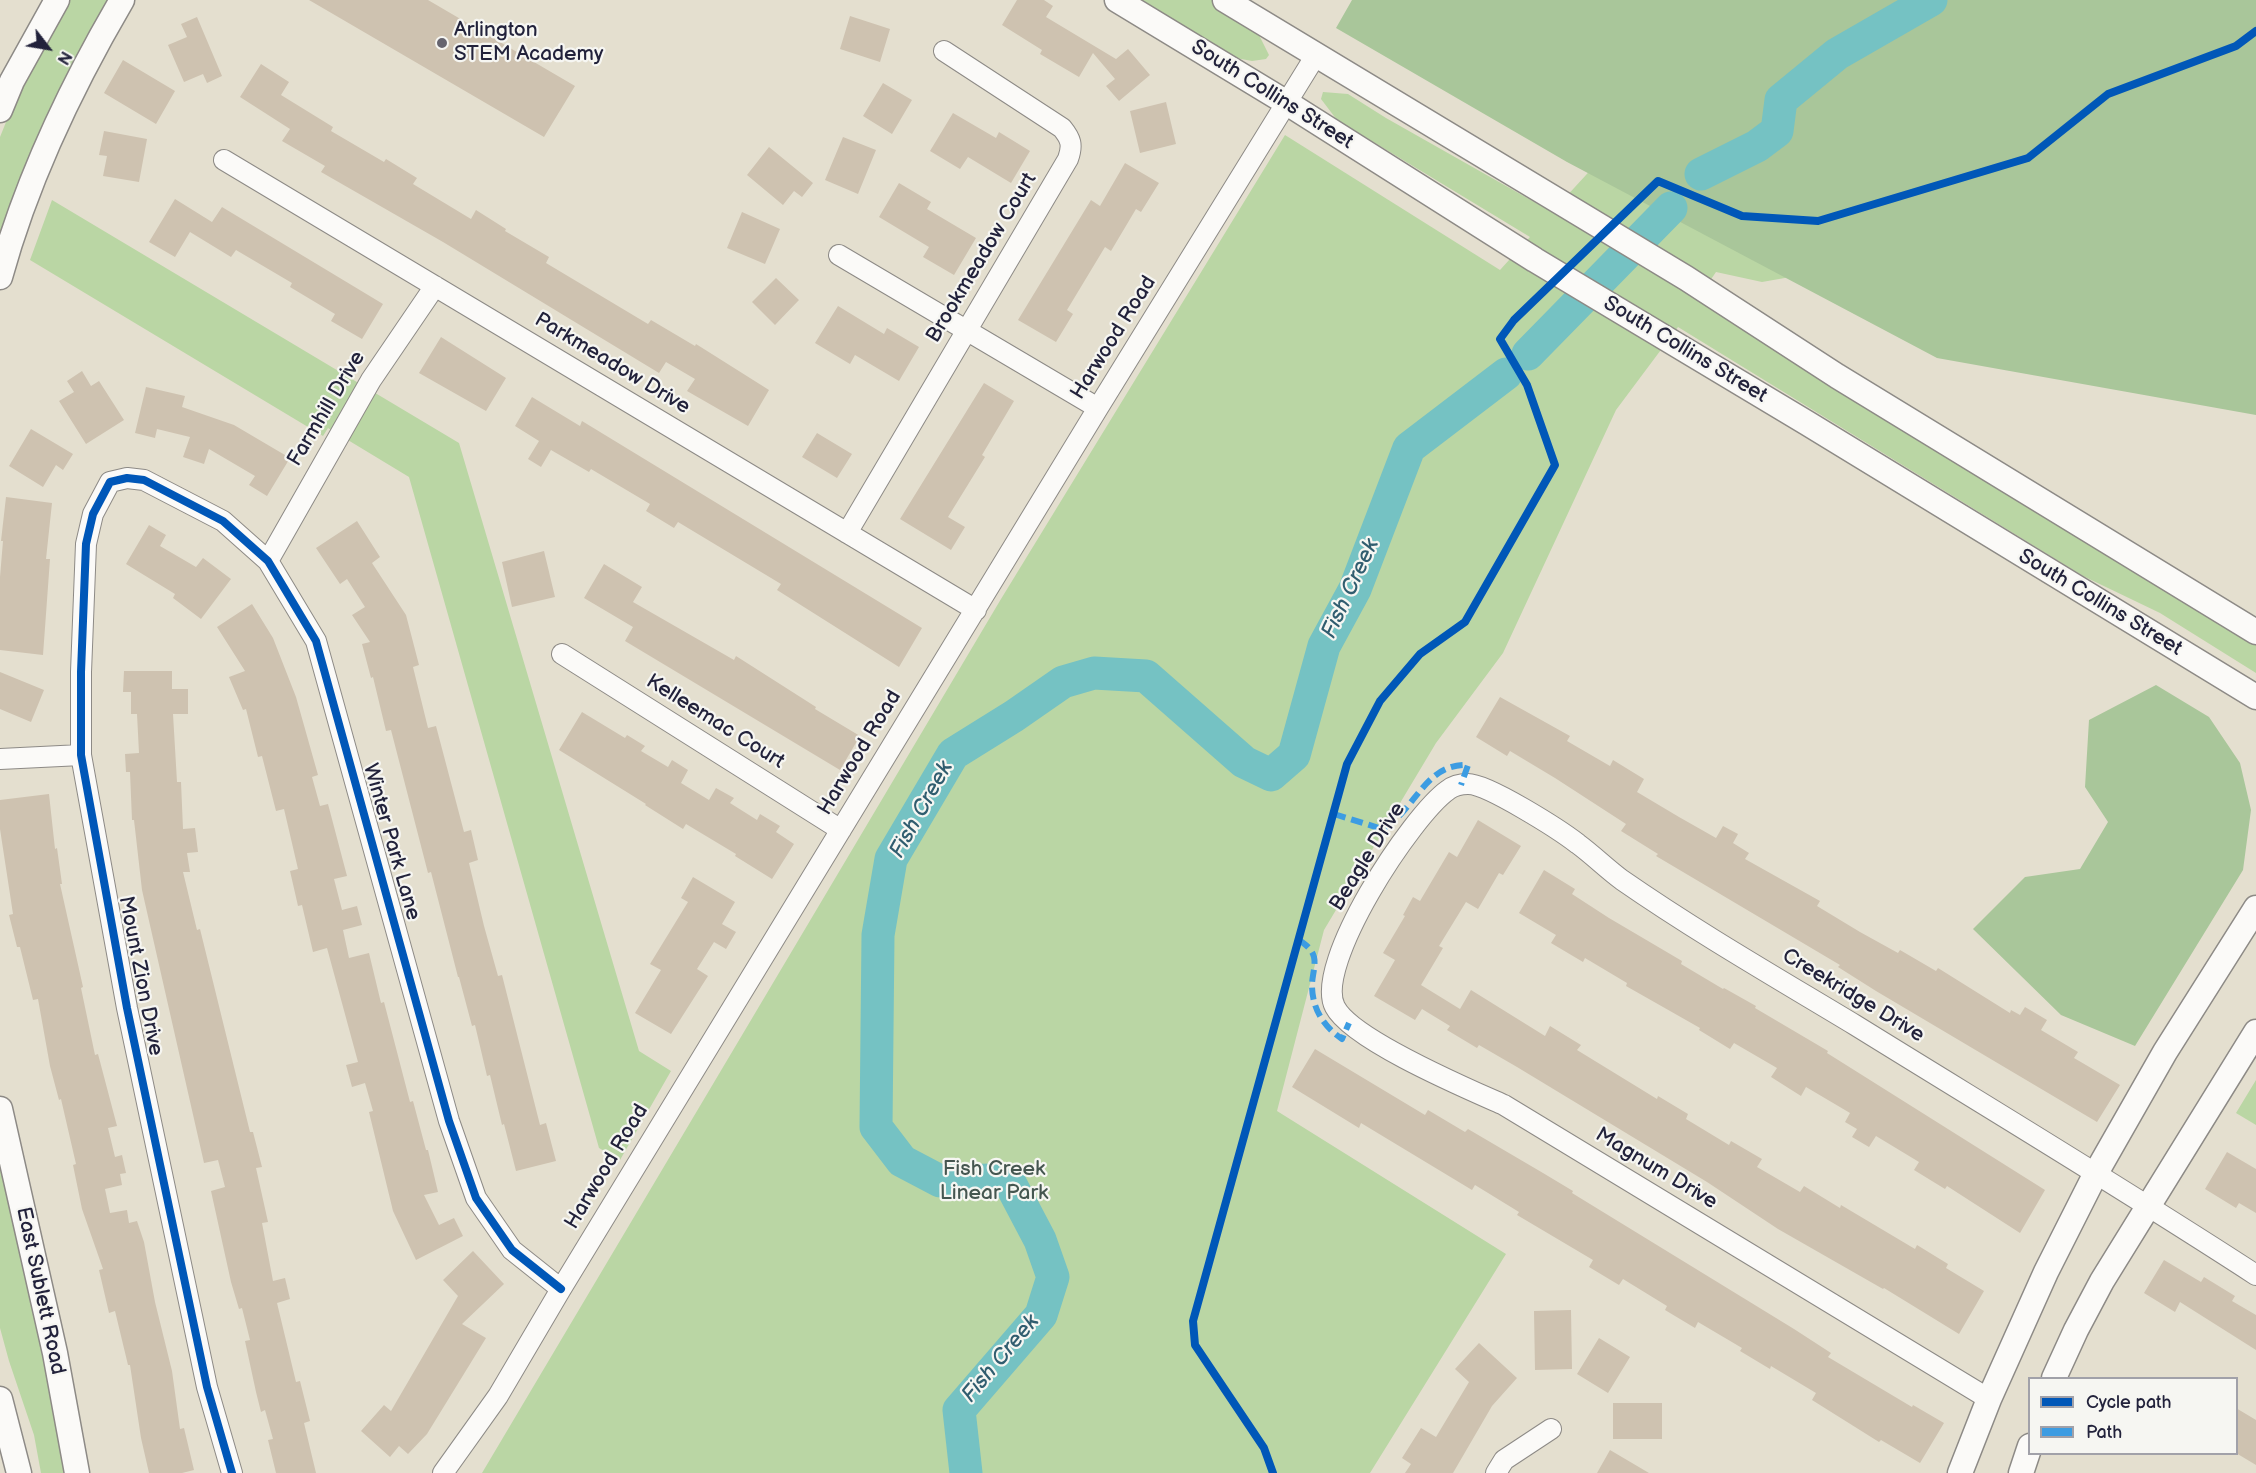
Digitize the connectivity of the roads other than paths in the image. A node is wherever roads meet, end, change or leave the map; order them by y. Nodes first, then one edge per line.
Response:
1 (57, 0) edge
2 (122, 0) edge
3 (1117, 0) edge
4 (1225, 0) edge
5 (944, 51) dead end
6 (1316, 55) junction
7 (1287, 103) junction
8 (0, 110) edge
9 (224, 160) dead end
10 (839, 255) dead end
11 (0, 277) edge
12 (435, 286) junction
13 (967, 330) junction
14 (1098, 408) junction
15 (110, 482) joint
16 (847, 533) junction
17 (268, 561) junction
18 (976, 610) junction
19 (2256, 632) edge
20 (562, 654) dead end
21 (2256, 697) edge
22 (81, 755) junction
23 (0, 759) edge
24 (1427, 807) joint
25 (841, 830) junction
26 (2256, 908) edge
27 (1336, 966) joint
28 (2256, 1032) edge
29 (0, 1109) edge
30 (2096, 1173) junction
31 (2148, 1208) junction
32 (2256, 1275) edge
33 (561, 1289) junction
34 (2054, 1377) edge
35 (0, 1398) edge
36 (1989, 1399) junction
37 (1551, 1429) dead end
38 (2028, 1452) edge
39 (19, 1473) edge
40 (77, 1473) edge
41 (232, 1473) edge
42 (442, 1473) edge
43 (1496, 1473) edge
44 (1960, 1473) edge
45 (2021, 1473) edge

1 - 8 main road
2 - 11 main road
3 - 7 main road, South Collins Street
4 - 6 main road
5 - 13 street, Brookmeadow Court
6 - 7 street, Harwood Road
6 - 19 main road
7 - 14 street, Harwood Road
7 - 21 main road, South Collins Street
9 - 12 street, Parkmeadow Drive
10 - 13 street
12 - 16 street, Parkmeadow Drive
12 - 17 street, Farmhill Drive
13 - 14 street
13 - 16 street, Brookmeadow Court
14 - 18 street, Harwood Road
15 - 17 street, Winter Park Lane
15 - 22 street, Mount Zion Drive
16 - 18 street, Parkmeadow Drive
17 - 33 street, Winter Park Lane
18 - 25 street, Harwood Road
20 - 25 street, Kelleemac Court
22 - 23 street
22 - 41 street, Mount Zion Drive
24 - 27 street, Beagle Drive
24 - 30 street, Creekridge Drive
25 - 33 street, Harwood Road
26 - 30 main road
27 - 36 street, Magnum Drive
28 - 31 main road
29 - 40 main road, East Sublett Road
30 - 31 street, Creekridge Drive
30 - 36 main road
31 - 32 street, Creekridge Drive
31 - 34 main road
33 - 42 street, Harwood Road
35 - 39 main road
36 - 44 main road
37 - 43 street
38 - 45 main road

